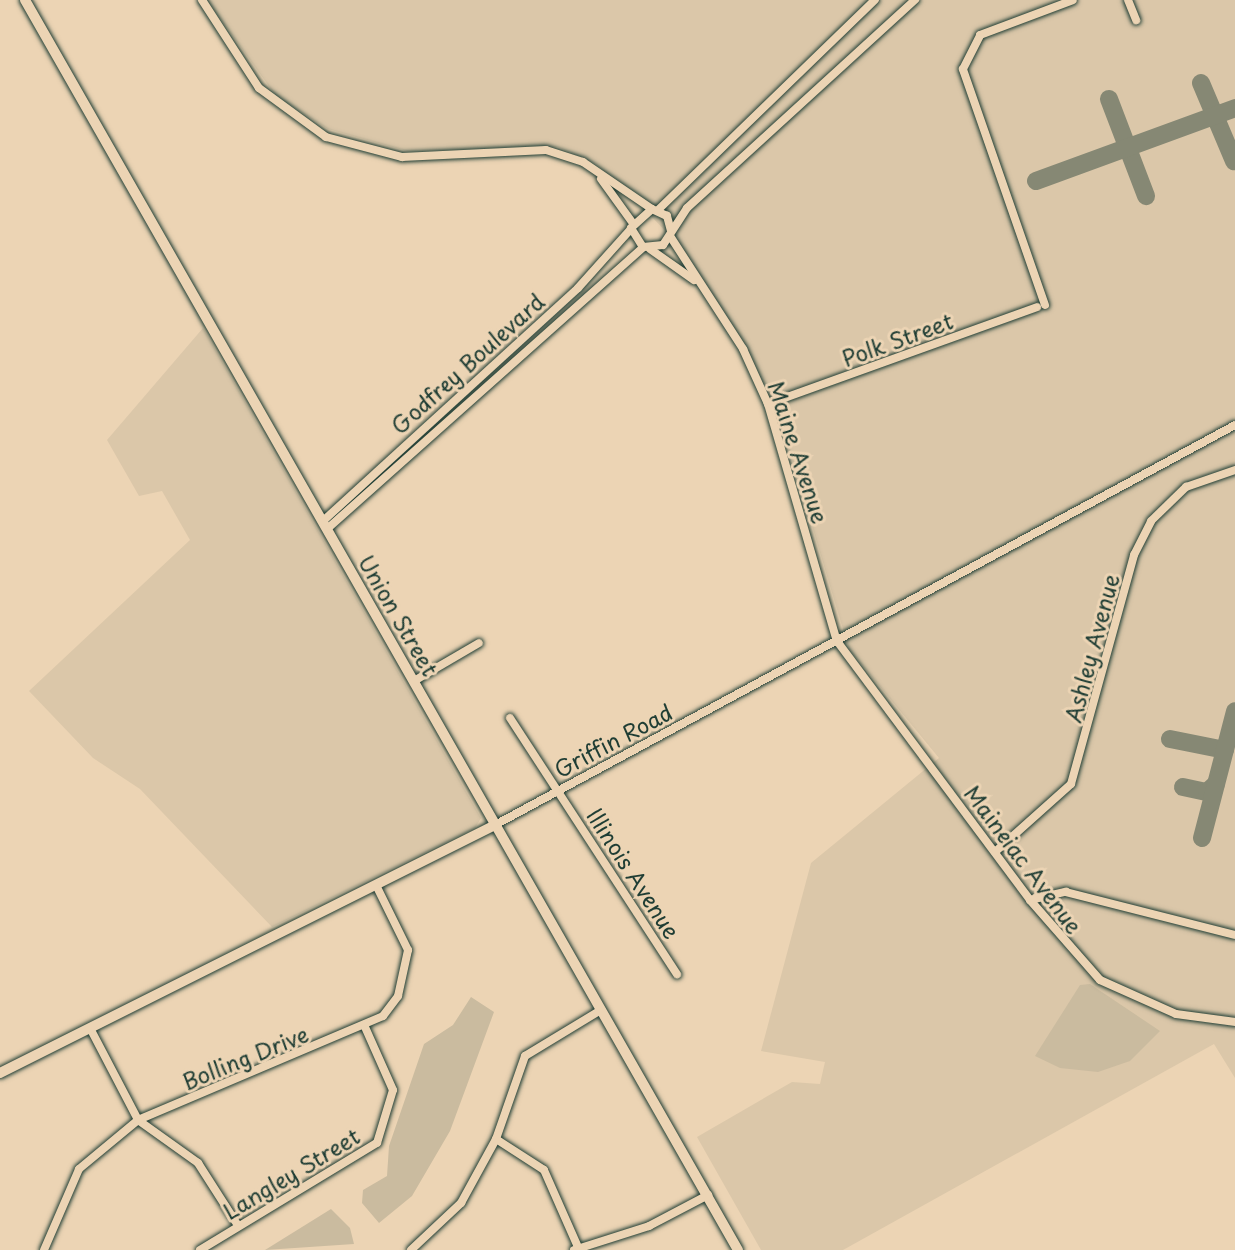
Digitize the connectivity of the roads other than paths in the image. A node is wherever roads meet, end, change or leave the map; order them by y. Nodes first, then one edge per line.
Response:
1 (25, 0) edge
2 (202, 0) edge
3 (875, 0) edge
4 (915, 0) edge
5 (1073, 0) edge
6 (1128, 0) edge
7 (1136, 20) dead end
8 (583, 162) junction
9 (655, 209) junction
10 (632, 225) junction
11 (670, 233) junction
12 (646, 248) junction
13 (702, 285) junction
14 (768, 404) junction
15 (1235, 425) edge
16 (1235, 470) edge
17 (325, 525) junction
18 (837, 641) junction
19 (479, 643) dead end
20 (414, 681) junction
21 (510, 718) dead end
22 (560, 792) junction
23 (495, 825) junction
24 (995, 852) junction
25 (376, 885) junction
26 (1030, 900) junction
27 (1235, 935) edge
28 (677, 974) dead end
29 (601, 1010) junction
30 (1235, 1022) edge
31 (365, 1027) junction
32 (90, 1028) junction
33 (0, 1073) edge
34 (138, 1120) junction
35 (496, 1139) junction
36 (708, 1195) junction
37 (237, 1224) junction
38 (576, 1249) edge
39 (44, 1250) edge
40 (200, 1250) edge
41 (411, 1250) edge
42 (738, 1250) edge

1 - 17 main road, Union Street
2 - 8 street
3 - 9 street
4 - 11 street
5 - 14 street, Polk Street
6 - 7 street
8 - 9 street
8 - 10 street
9 - 10 street, Godfrey Boulevard
9 - 11 street, Maine Avenue
10 - 12 street
10 - 17 street, Godfrey Boulevard
11 - 12 street, Godfrey Boulevard
11 - 13 street, Maine Avenue
12 - 13 street, Maine Avenue
12 - 17 street, Godfrey Boulevard
13 - 14 street, Maine Avenue
14 - 18 street, Maine Avenue
15 - 18 street, Griffin Road
16 - 24 street, Ashley Avenue
17 - 20 main road, Union Street
18 - 22 street, Griffin Road
18 - 24 street, Maineiac Avenue
19 - 20 street
20 - 23 main road, Union Street
21 - 22 street, Illinois Avenue
22 - 23 street, Griffin Road
22 - 28 street, Illinois Avenue
23 - 25 main road, Griffin Road
23 - 29 main road, Union Street
24 - 26 street, Maineiac Avenue
25 - 31 street, Bolling Drive
25 - 32 main road, Griffin Road
26 - 27 street
26 - 30 street, Maineiac Avenue
29 - 35 street
29 - 36 main road, Union Street
31 - 34 street, Bolling Drive
31 - 37 street, Langley Street
32 - 33 main road, Griffin Road
32 - 34 street
34 - 37 street
34 - 39 street, Bolling Drive
35 - 38 street
35 - 41 street
36 - 38 street
36 - 42 main road, Union Street
37 - 40 street, Langley Street

